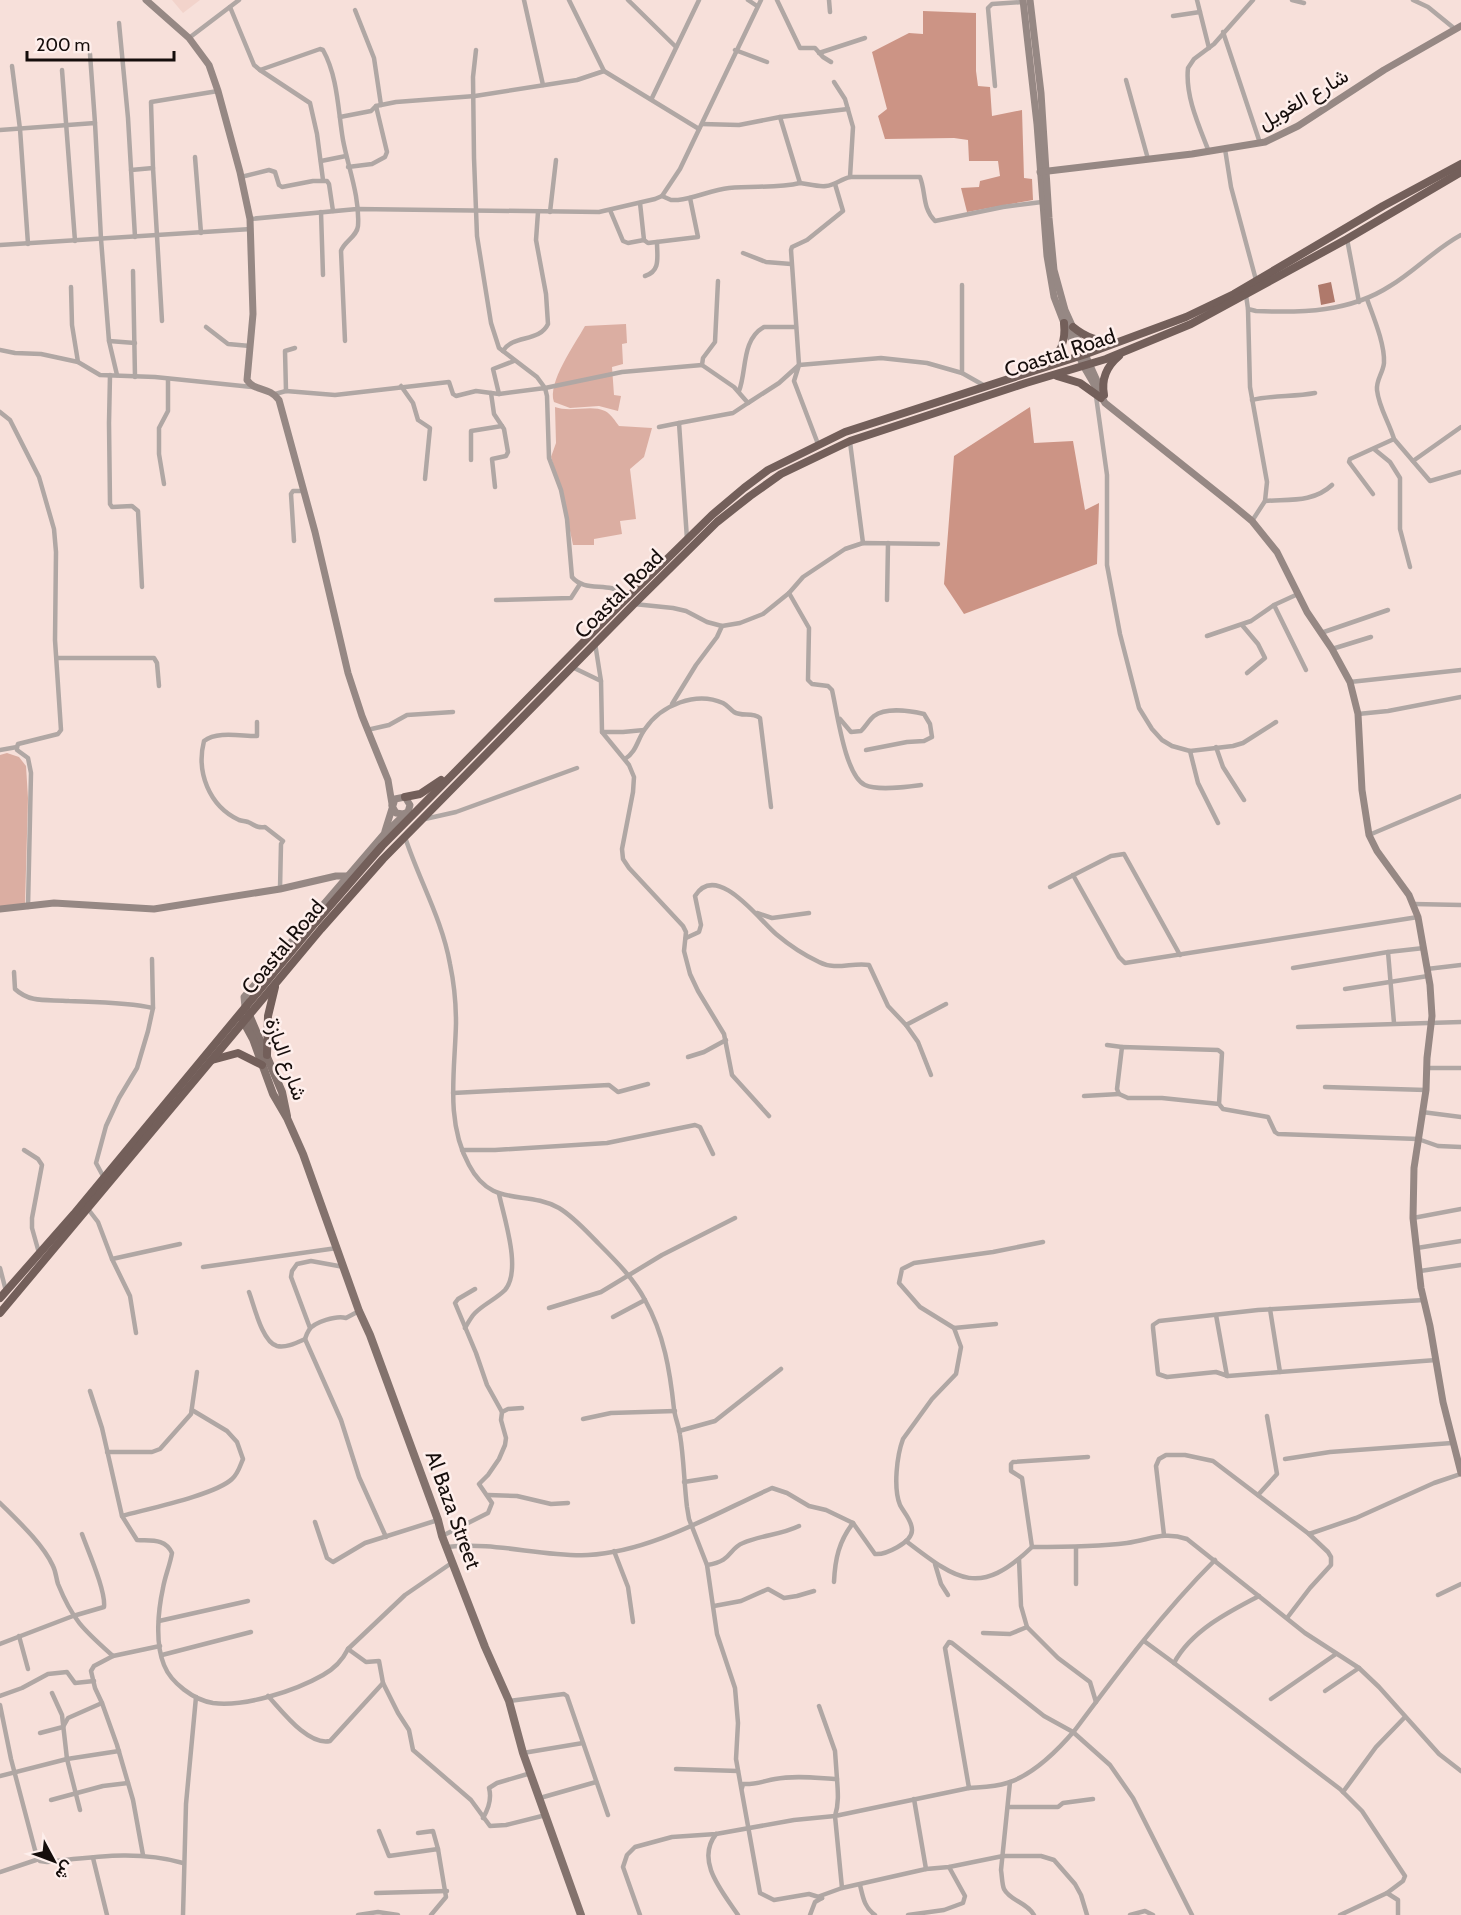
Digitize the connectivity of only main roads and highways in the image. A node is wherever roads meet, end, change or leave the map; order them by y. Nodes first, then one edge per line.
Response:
1 (1461, 164) edge
2 (1461, 172) edge
3 (1064, 323) road end
4 (1073, 327) road end
5 (1124, 340) junction
6 (1125, 352) junction
7 (1041, 368) junction
8 (1053, 376) junction
9 (459, 768) junction
10 (404, 797) road end
11 (276, 985) junction
12 (245, 1014) junction
13 (267, 1055) junction
14 (212, 1060) junction
15 (262, 1065) junction
16 (287, 1118) junction
17 (51, 1246) junction
18 (6, 1295) edge
19 (0, 1313) edge
20 (581, 1915) edge

1 - 5 highway, Coastal Road
2 - 6 highway, Coastal Road
3 - 7 highway
4 - 5 highway
5 - 7 highway, Coastal Road
6 - 8 highway, Coastal Road
6 - 8 highway
7 - 9 highway, Coastal Road
8 - 11 highway, Coastal Road
9 - 10 highway
9 - 12 highway, Coastal Road
11 - 12 highway, Coastal Road
11 - 13 highway
12 - 13 main road, شارع البازة
12 - 14 highway, Coastal Road
12 - 15 main road, شارع البازة
12 - 17 highway, Coastal Road
13 - 16 main road, شارع البازة
14 - 15 highway
14 - 17 highway, Coastal Road
15 - 16 main road, شارع البازة
16 - 20 main road, Al Baza Street
17 - 18 highway, Coastal Road
17 - 18 highway, Coastal Road
18 - 19 highway, Coastal Road

